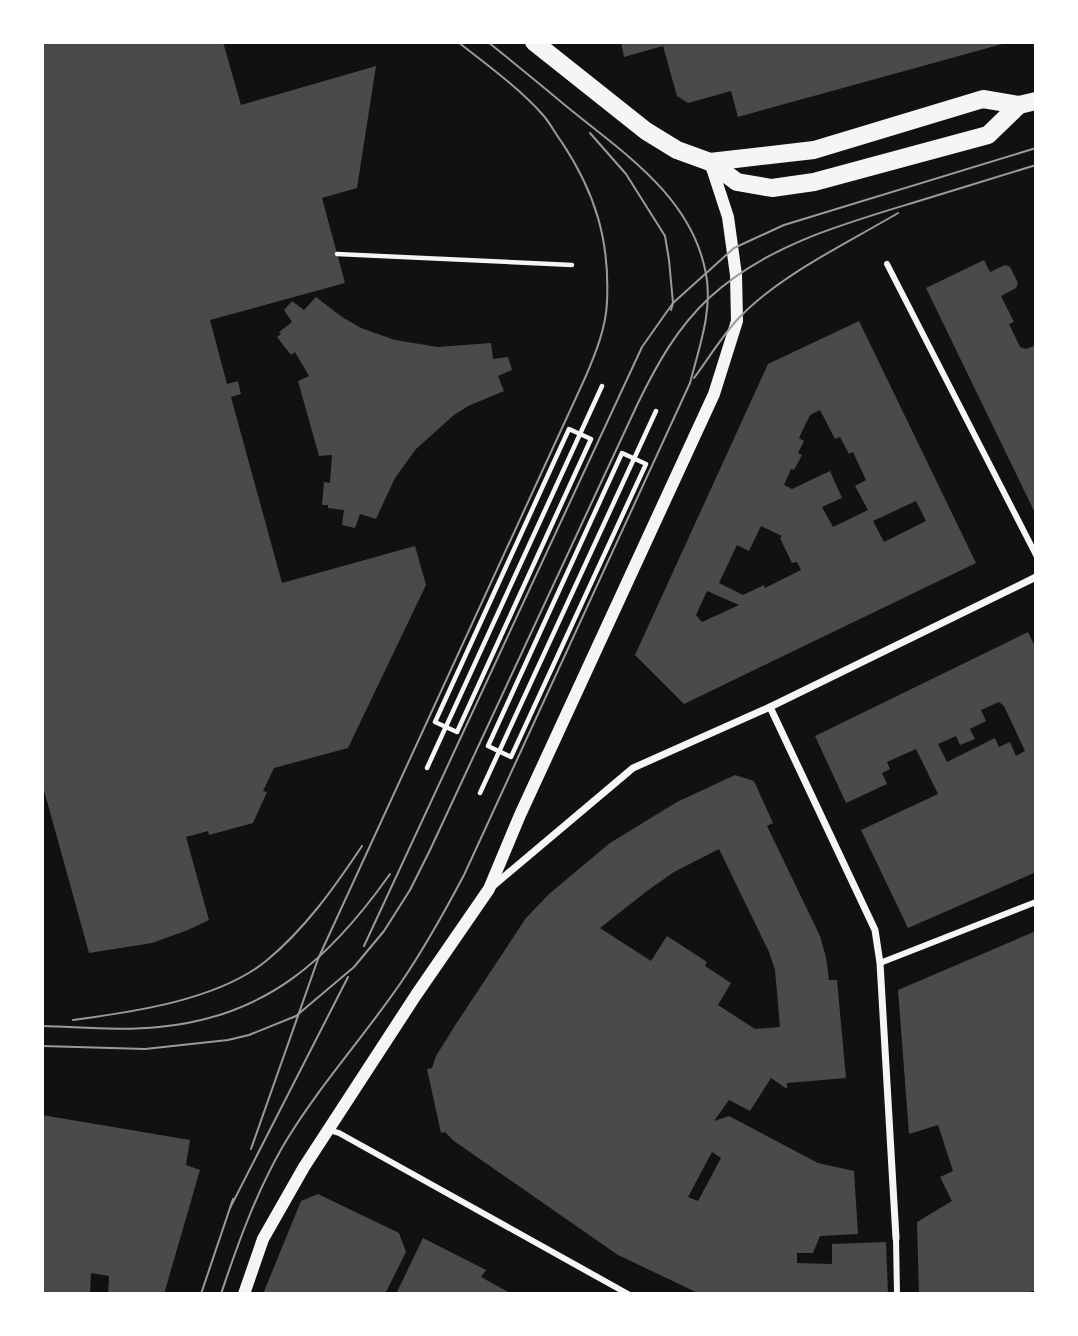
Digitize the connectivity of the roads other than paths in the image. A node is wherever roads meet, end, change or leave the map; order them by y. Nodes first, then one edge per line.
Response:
1 (534, 42) edge
2 (1028, 103) edge
3 (710, 162) junction
4 (887, 264) dead end
5 (1036, 555) edge
6 (1036, 578) edge
7 (771, 707) junction
8 (489, 889) junction
9 (1036, 902) edge
10 (880, 963) junction
11 (328, 1129) junction
12 (896, 1238) joint
13 (244, 1294) edge
14 (628, 1294) edge
15 (897, 1294) edge

1 - 3 main road
2 - 3 main road
2 - 3 main road
3 - 8 street
4 - 5 street
6 - 7 street
7 - 8 street
7 - 10 street
8 - 11 street
9 - 10 street
10 - 12 street
11 - 13 street
11 - 14 street
12 - 15 street

